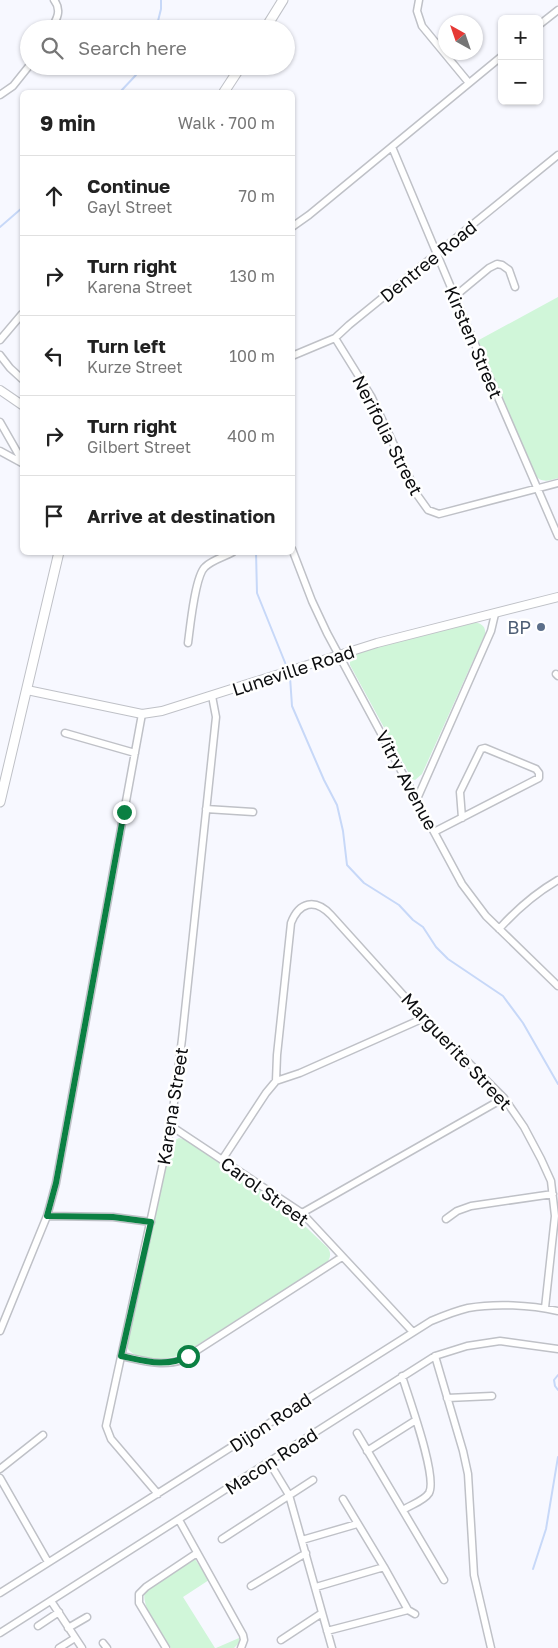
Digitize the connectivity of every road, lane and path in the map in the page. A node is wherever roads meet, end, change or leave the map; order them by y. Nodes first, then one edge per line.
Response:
1 (54, 0) edge
2 (283, 0) edge
3 (419, 0) edge
4 (558, 10) edge
5 (56, 20) edge
6 (270, 20) edge
7 (543, 22) edge
8 (498, 59) edge
9 (22, 75) edge
10 (235, 75) edge
11 (230, 82) junction
12 (469, 82) junction
13 (225, 90) edge
14 (228, 90) edge
15 (0, 96) edge
16 (392, 147) junction
17 (558, 155) edge
18 (295, 225) edge
19 (436, 254) junction
20 (515, 287) dead end
21 (454, 297) junction
22 (20, 316) edge
23 (335, 338) junction
24 (0, 340) edge
25 (0, 355) edge
26 (295, 355) edge
27 (20, 377) edge
28 (0, 390) edge
29 (20, 404) edge
30 (0, 422) edge
31 (0, 451) edge
32 (20, 462) edge
33 (558, 483) edge
34 (538, 488) junction
35 (558, 536) edge
36 (58, 555) edge
37 (227, 555) edge
38 (294, 555) edge
39 (558, 597) edge
40 (495, 614) junction
41 (188, 643) dead end
42 (338, 655) junction
43 (27, 690) junction
44 (212, 696) junction
45 (142, 714) junction
46 (65, 733) dead end
47 (135, 753) junction
48 (417, 799) junction
49 (0, 802) edge
50 (206, 809) junction
51 (253, 812) dead end
52 (462, 818) junction
53 (434, 832) junction
54 (558, 880) edge
55 (499, 929) junction
56 (557, 984) edge
57 (424, 1018) junction
58 (276, 1081) junction
59 (504, 1098) junction
60 (171, 1126) junction
61 (222, 1160) junction
62 (553, 1194) junction
63 (302, 1214) junction
64 (47, 1216) junction
65 (446, 1219) dead end
66 (151, 1222) junction
67 (342, 1257) junction
68 (545, 1308) junction
69 (558, 1311) edge
70 (412, 1331) junction
71 (0, 1332) edge
72 (558, 1349) edge
73 (121, 1356) junction
74 (435, 1356) junction
75 (402, 1376) junction
76 (492, 1396) dead end
77 (447, 1398) junction
78 (416, 1420) junction
79 (357, 1433) dead end
80 (43, 1434) dead end
81 (367, 1451) junction
82 (269, 1462) junction
83 (0, 1469) edge
84 (0, 1478) edge
85 (313, 1480) dead end
86 (158, 1494) junction
87 (289, 1495) junction
88 (343, 1499) dead end
89 (403, 1510) junction
90 (179, 1520) junction
91 (357, 1524) junction
92 (222, 1539) dead end
93 (302, 1540) junction
94 (197, 1553) junction
95 (306, 1553) junction
96 (48, 1562) junction
97 (384, 1567) junction
98 (444, 1580) dead end
99 (251, 1586) dead end
100 (316, 1587) junction
101 (0, 1592) edge
102 (51, 1600) junction
103 (408, 1610) junction
104 (59, 1612) junction
105 (322, 1613) junction
106 (415, 1614) dead end
107 (86, 1616) dead end
108 (38, 1626) dead end
109 (68, 1628) junction
110 (328, 1631) junction
111 (0, 1633) edge
112 (75, 1638) junction
113 (281, 1640) dead end
114 (59, 1648) edge
115 (82, 1648) edge
116 (166, 1648) edge
117 (241, 1648) edge
118 (332, 1648) edge
119 (491, 1648) edge

1 - 5 street
2 - 6 main road
3 - 12 street
4 - 7 street
8 - 12 street
9 - 15 street
10 - 11 main road
11 - 13 main road
11 - 14 main road
12 - 16 street
16 - 18 street
16 - 19 street, Kirsten Street
17 - 19 street, Dentree Road
19 - 21 street, Kirsten Street
19 - 23 street, Dentree Road
20 - 21 street
21 - 34 street, Kirsten Street
22 - 24 street
23 - 26 street, Dentree Road
23 - 34 street, Nerifolia Street
25 - 27 street
28 - 29 street
30 - 32 street
31 - 32 street
33 - 34 street, Nerifolia Street
34 - 35 street, Kirsten Street
36 - 43 main road
37 - 41 street
38 - 42 street, Vitry Avenue
39 - 40 street, Luneville Road
40 - 42 street, Luneville Road
40 - 48 street
42 - 44 street, Luneville Road
42 - 48 street, Vitry Avenue
43 - 45 street, Luneville Road
43 - 49 main road
44 - 45 street, Luneville Road
44 - 50 street, Karena Street
45 - 47 street
46 - 47 street
47 - 64 street
48 - 53 street, Vitry Avenue
50 - 51 street
50 - 60 street, Karena Street
52 - 52 street
52 - 53 street
53 - 55 street, Vitry Avenue
54 - 55 street
55 - 56 street, Vitry Avenue
57 - 58 street
57 - 58 street, Marguerite Street
57 - 59 street, Marguerite Street
58 - 61 street
59 - 62 street, Marguerite Street
59 - 63 street
60 - 61 street, Carol Street
60 - 66 street, Karena Street
61 - 63 street, Carol Street
62 - 65 street
62 - 68 street, Marguerite Street
63 - 67 street, Carol Street
64 - 66 street
64 - 71 street
66 - 73 street, Karena Street
67 - 70 street, Carol Street
67 - 73 street
68 - 69 street, Dijon Road
68 - 70 street, Dijon Road
70 - 86 street, Dijon Road
72 - 74 street, Macon Road
73 - 86 street, Karena Street
74 - 75 street, Macon Road
74 - 77 street
75 - 78 street
75 - 82 street, Macon Road
76 - 77 street
77 - 119 street
78 - 81 street
78 - 89 street
79 - 81 street
80 - 83 street
81 - 89 street
82 - 87 street
82 - 90 street, Macon Road
84 - 96 street
85 - 87 street
86 - 96 street, Dijon Road
87 - 92 street
87 - 93 street
88 - 91 street
89 - 98 street
90 - 94 street
90 - 102 street, Macon Road
91 - 93 street
91 - 97 street
93 - 95 street
94 - 116 street
94 - 117 street
95 - 99 street
95 - 100 street
96 - 101 street, Dijon Road
97 - 100 street
97 - 103 street
100 - 105 street
102 - 104 street
102 - 111 street, Macon Road
103 - 106 street
103 - 110 street
104 - 108 street
104 - 109 street
105 - 110 street
105 - 113 street
107 - 109 street
109 - 112 street
110 - 118 street
112 - 114 street
112 - 115 street

